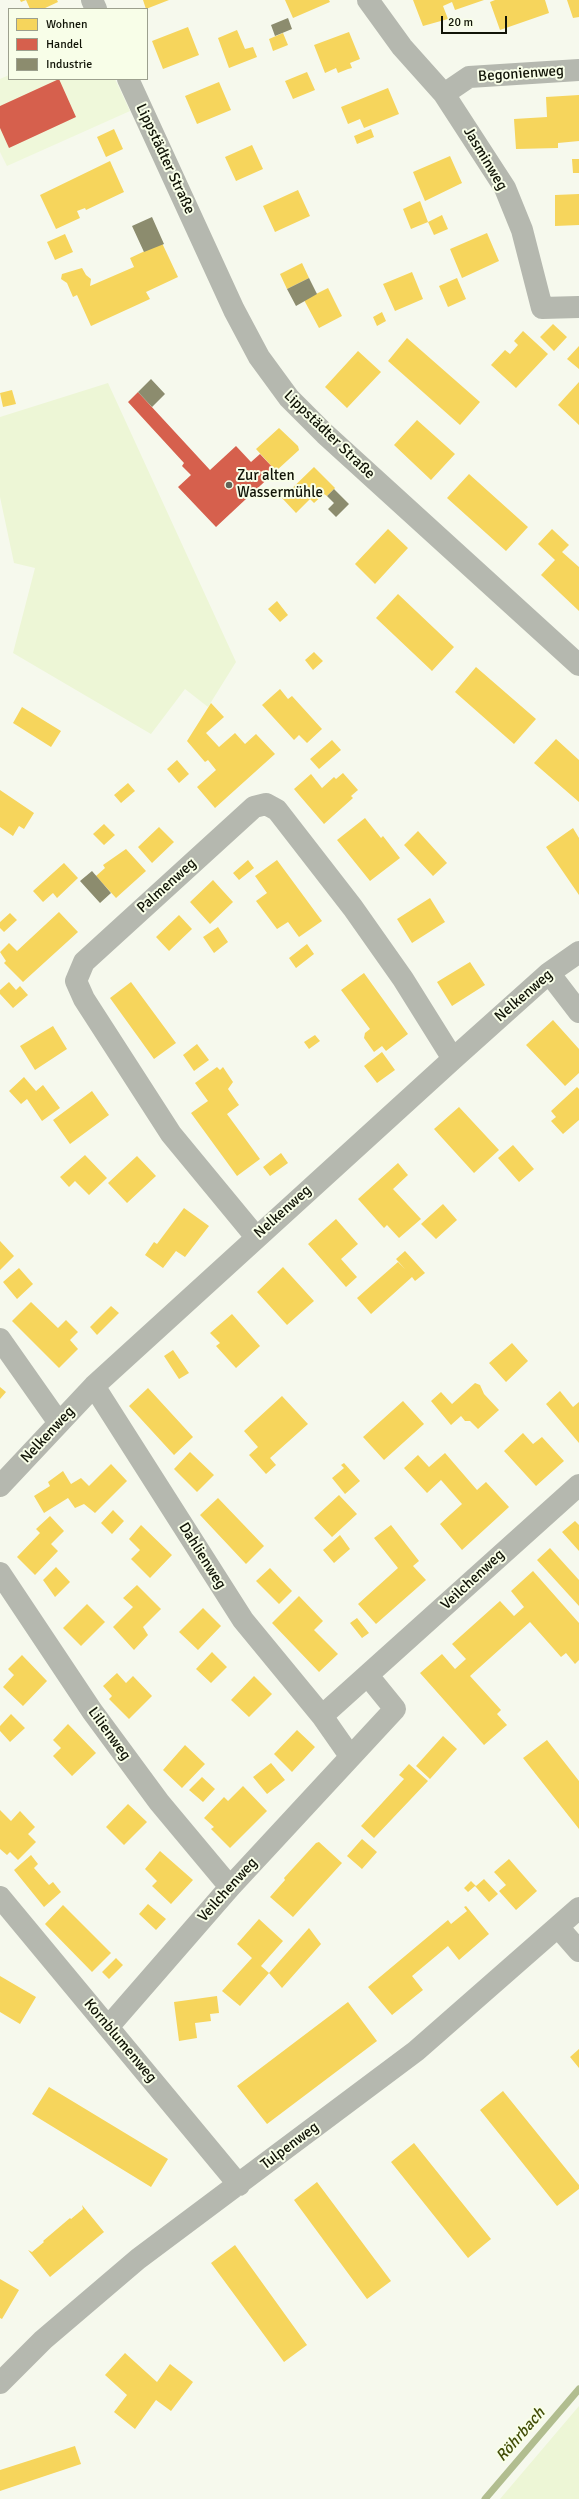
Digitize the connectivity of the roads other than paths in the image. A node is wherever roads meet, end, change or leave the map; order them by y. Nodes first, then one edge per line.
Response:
1 (368, 0) edge
2 (579, 70) edge
3 (128, 80) edge
4 (444, 94) junction
5 (579, 307) edge
6 (579, 665) edge
7 (579, 952) edge
8 (549, 973) junction
9 (579, 1012) edge
10 (453, 1059) junction
11 (256, 1237) junction
12 (0, 1339) edge
13 (94, 1386) junction
14 (59, 1423) junction
15 (579, 1485) edge
16 (0, 1486) edge
17 (0, 1573) edge
18 (369, 1677) junction
19 (322, 1716) junction
20 (350, 1756) junction
21 (230, 1887) junction
22 (0, 1897) edge
23 (579, 1908) edge
24 (558, 1928) junction
25 (579, 1951) edge
26 (109, 2026) junction
27 (239, 2185) junction
28 (0, 2383) edge

1 - 4 street, Jasminweg
2 - 4 street, Begonienweg
3 - 6 street, Lippstädter Straße
4 - 5 street, Jasminweg
7 - 8 street, Nelkenweg
8 - 9 street
8 - 10 street, Nelkenweg
10 - 11 street, Nelkenweg
10 - 11 street, Palmenweg
11 - 13 street, Nelkenweg
12 - 14 street
13 - 14 street, Nelkenweg
13 - 19 street, Dahlienweg
14 - 16 street, Nelkenweg
15 - 18 street, Veilchenweg
17 - 21 street, Lilienweg
18 - 19 street, Veilchenweg
18 - 20 street, Veilchenweg
19 - 20 street
20 - 21 street, Veilchenweg
21 - 26 street, Veilchenweg
22 - 26 street, Kornblumenweg
23 - 24 street, Tulpenweg
24 - 25 street
24 - 27 street, Tulpenweg
26 - 27 street, Kornblumenweg
27 - 28 street, Tulpenweg

